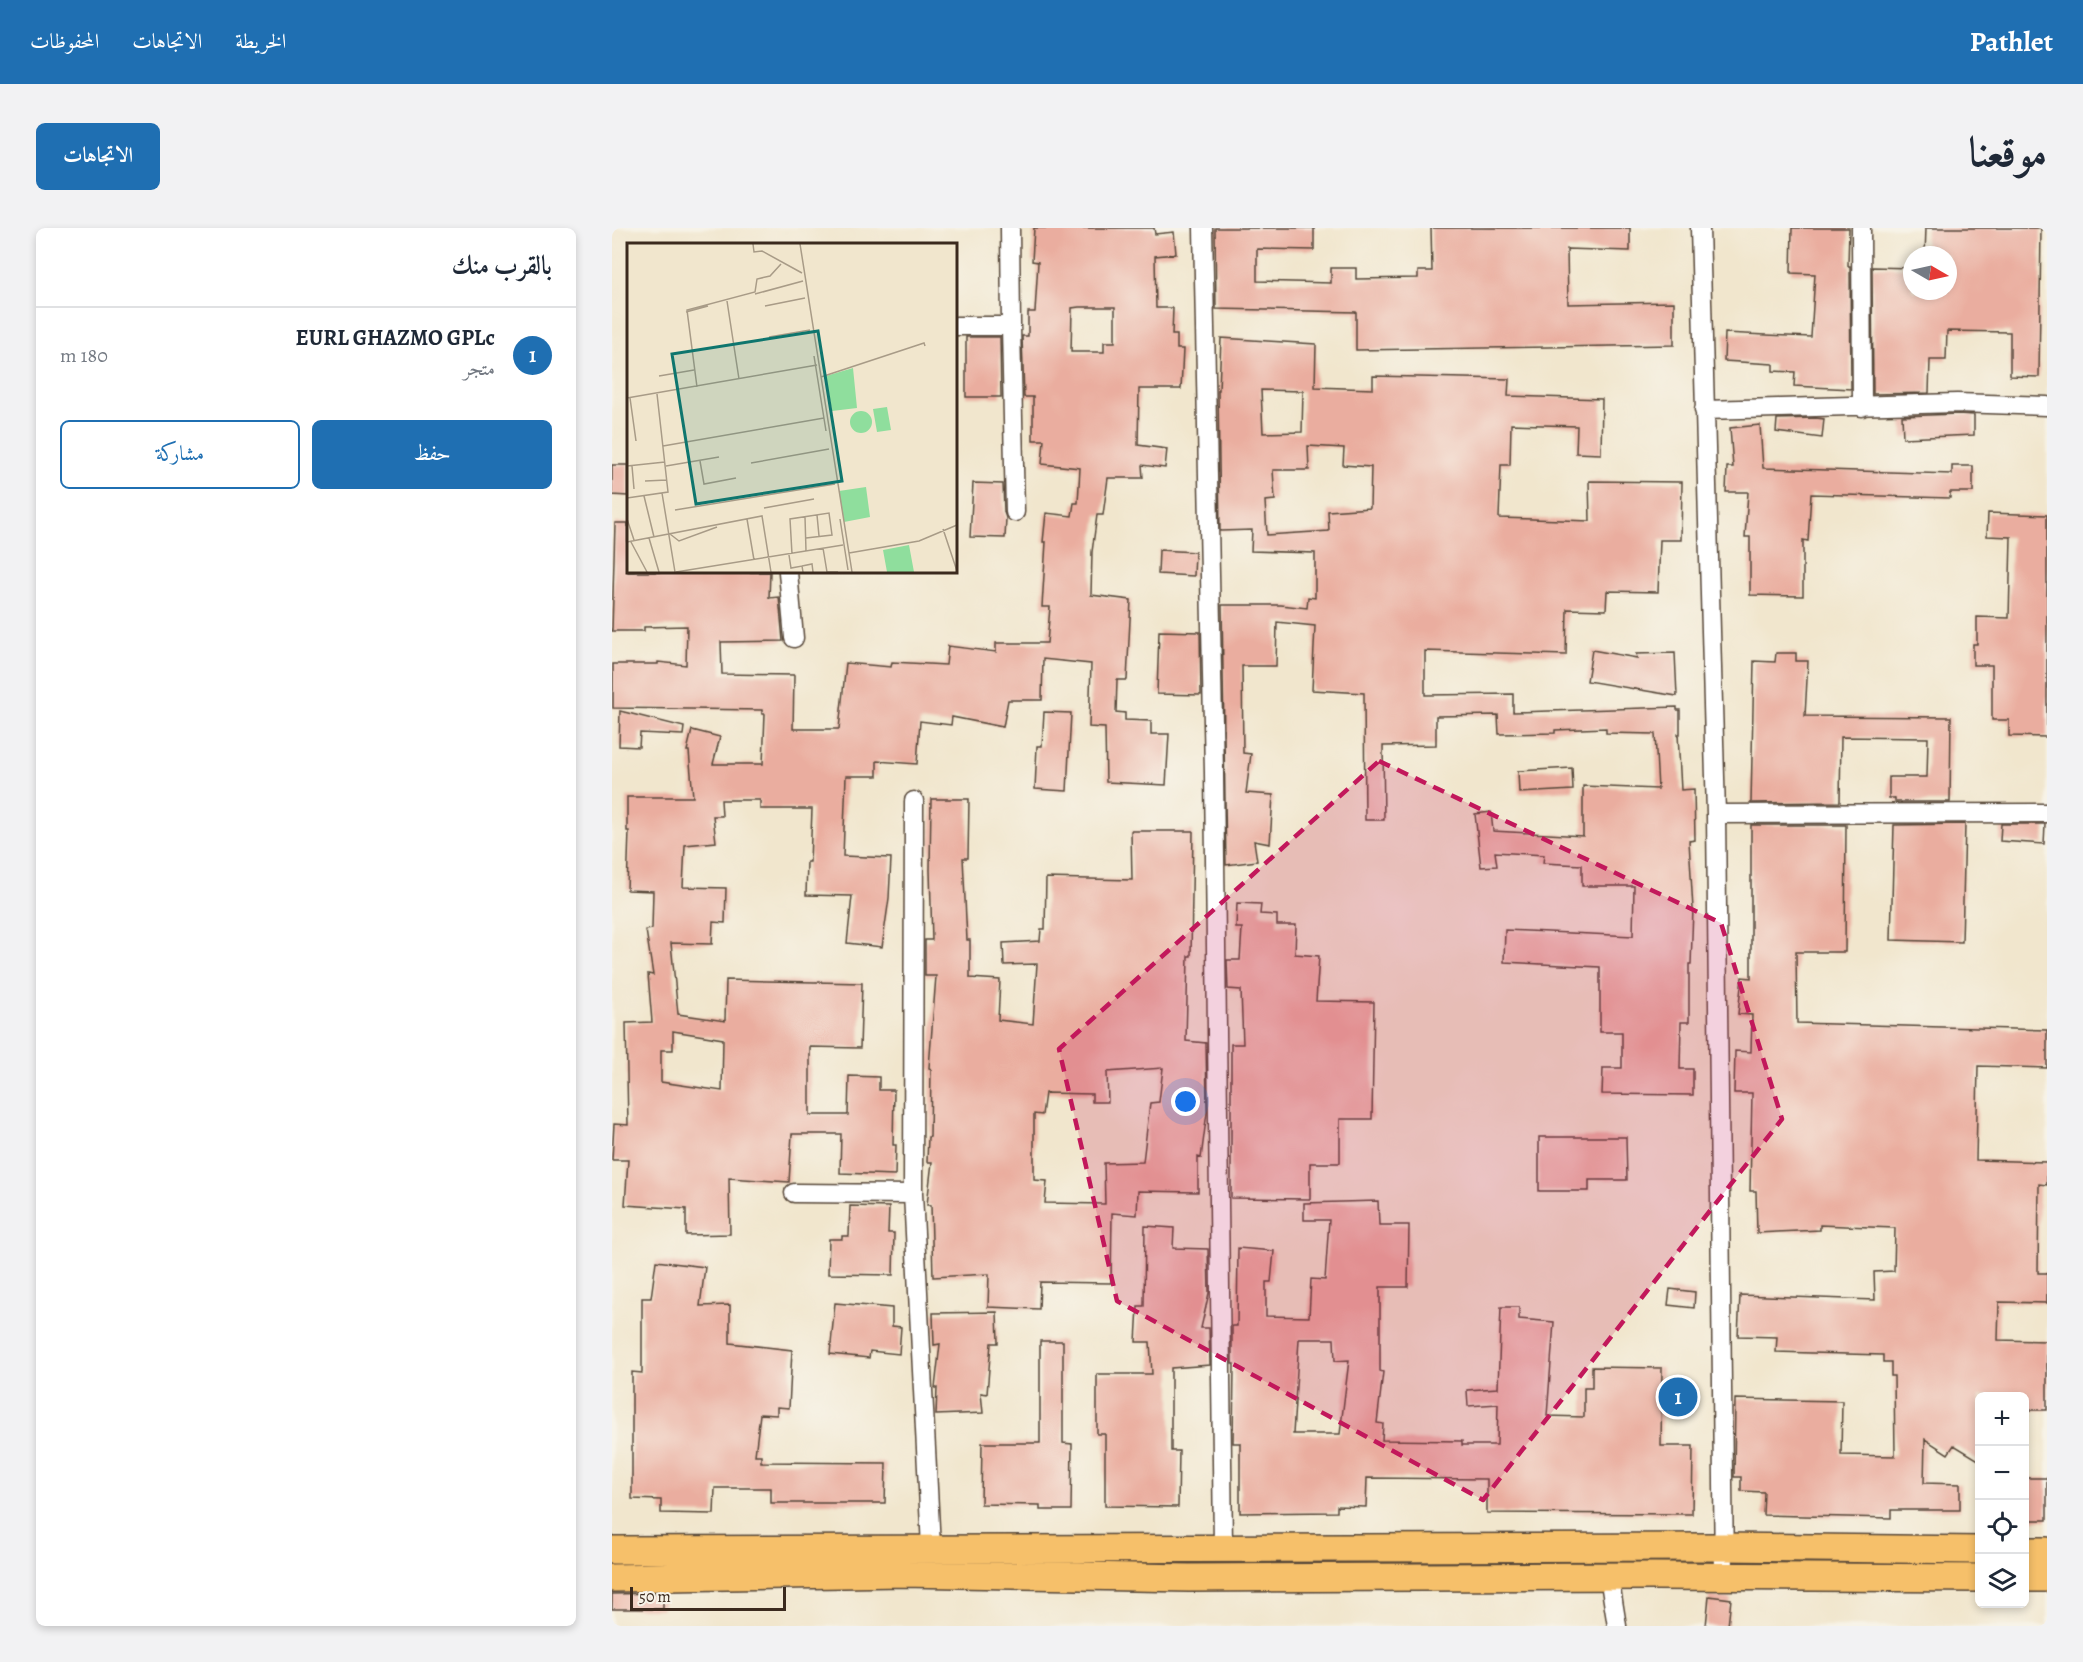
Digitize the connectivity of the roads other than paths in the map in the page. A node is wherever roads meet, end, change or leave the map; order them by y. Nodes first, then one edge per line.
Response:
1 (1011, 228) edge
2 (1203, 228) edge
3 (1700, 228) edge
4 (1861, 228) edge
5 (957, 326) edge
6 (1011, 326) junction
7 (1862, 406) junction
8 (2047, 406) edge
9 (1704, 410) junction
10 (1016, 512) dead end
11 (788, 573) edge
12 (794, 638) dead end
13 (914, 801) dead end
14 (2047, 813) edge
15 (1716, 814) junction
16 (794, 1193) dead end
17 (913, 1194) junction
18 (1724, 1546) junction
19 (931, 1547) junction
20 (1222, 1547) junction
21 (612, 1550) edge
22 (1975, 1550) edge
23 (2029, 1551) edge
24 (2047, 1551) edge
25 (1609, 1576) junction
26 (1724, 1577) junction
27 (612, 1578) edge
28 (1975, 1578) edge
29 (2029, 1578) edge
30 (2047, 1578) edge
31 (1617, 1626) edge

1 - 6 street
2 - 20 street
3 - 9 street
4 - 7 street
5 - 6 street
6 - 10 street
7 - 8 street
7 - 9 street
9 - 15 street
11 - 12 street
13 - 17 street
14 - 15 street
15 - 18 street
16 - 17 street
17 - 19 street
18 - 20 main road
18 - 22 main road
18 - 26 street
19 - 20 main road
19 - 21 main road
23 - 24 main road
25 - 26 main road
25 - 27 main road
25 - 31 street
26 - 28 main road
29 - 30 main road

